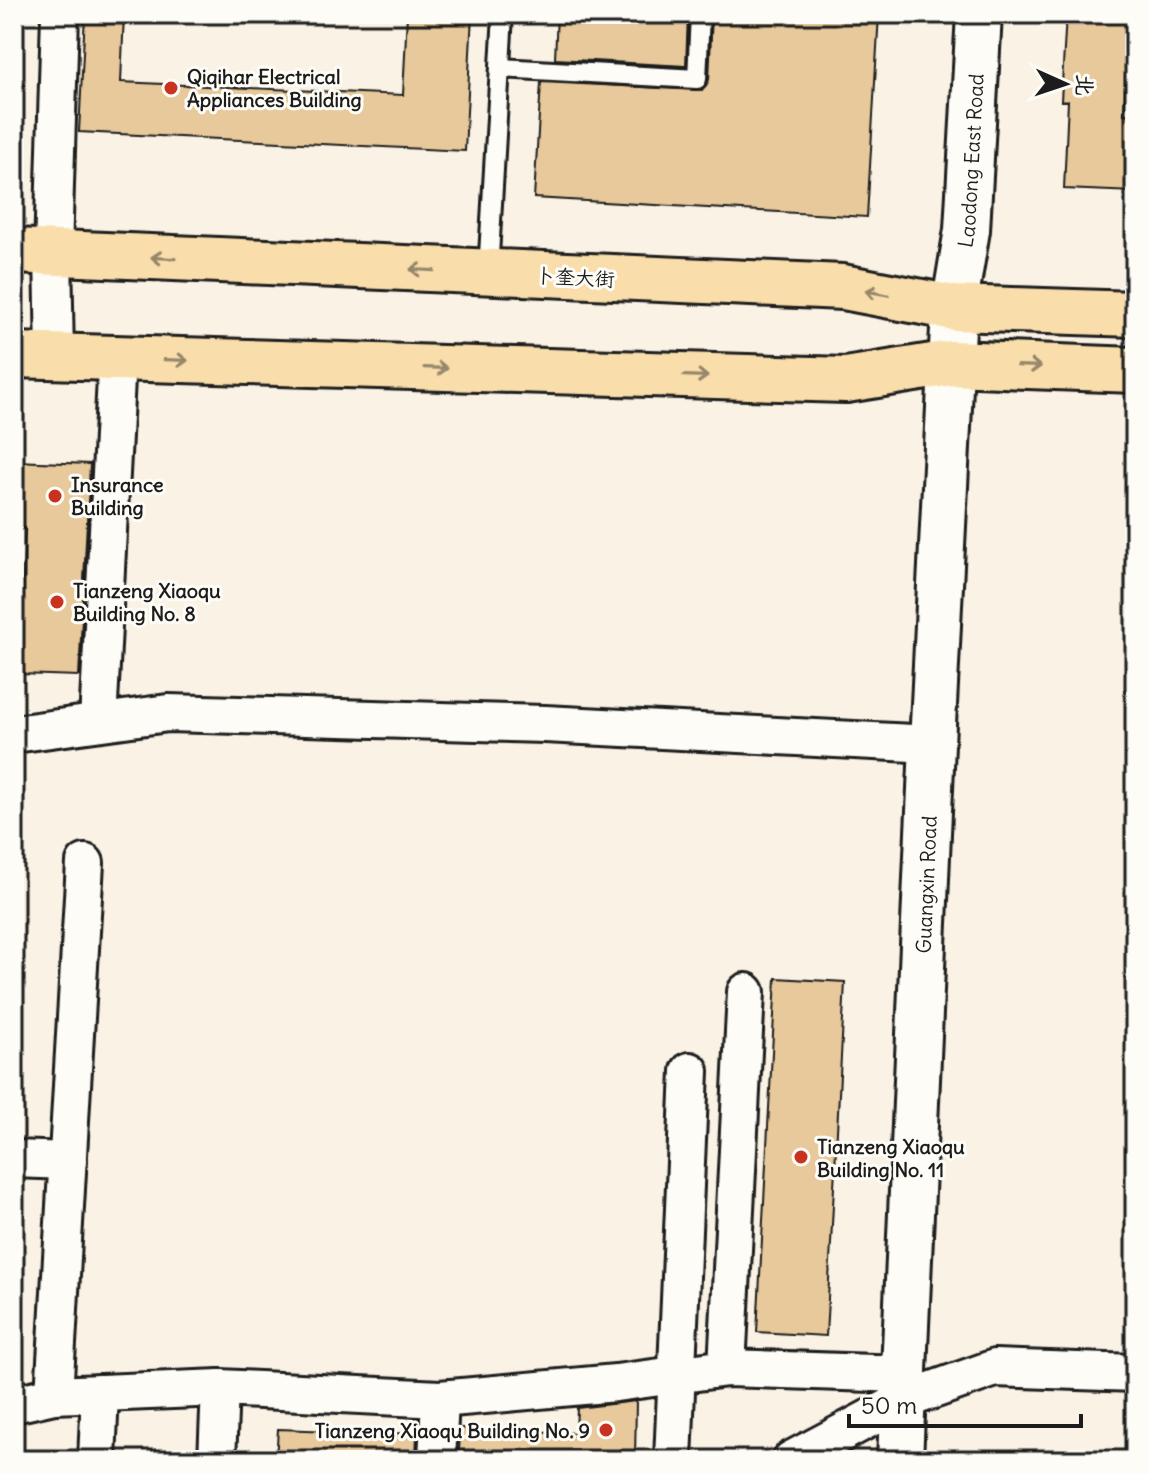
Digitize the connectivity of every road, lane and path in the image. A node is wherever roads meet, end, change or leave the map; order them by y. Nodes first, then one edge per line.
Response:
1 (60, 14) edge
2 (503, 14) edge
3 (700, 14) edge
4 (979, 14) edge
5 (500, 68) junction
6 (33, 252) edge
7 (488, 273) junction
8 (954, 308) junction
9 (1135, 314) edge
10 (34, 356) edge
11 (117, 359) junction
12 (951, 363) junction
13 (1135, 370) edge
14 (98, 722) junction
15 (14, 734) edge
16 (932, 744) junction
17 (85, 863) dead end
18 (746, 992) dead end
19 (690, 1071) dead end
20 (14, 1159) edge
21 (68, 1161) junction
22 (727, 1368) junction
23 (1135, 1373) edge
24 (677, 1375) junction
25 (220, 1388) junction
26 (902, 1388) junction
27 (100, 1393) junction
28 (54, 1395) junction
29 (440, 1399) junction
30 (14, 1404) edge
31 (97, 1460) edge
32 (217, 1460) edge
33 (437, 1460) edge
34 (673, 1460) edge
35 (791, 1460) edge
36 (900, 1460) edge

1 - 6 street
2 - 5 lane
3 - 5 lane
4 - 8 main road, Laodong East Road
5 - 7 lane
7 -> 6 main road, 卜奎大街
6 - 10 street
8 -> 7 main road, 卜奎大街
8 - 9 main road, 卜奎大街
8 - 12 main road, Guangxin Road
10 - 11 main road
11 -> 12 main road
11 - 14 street
12 -> 13 main road
12 - 16 main road, Guangxin Road
14 - 15 street
14 - 16 street
16 - 26 main road, Guangxin Road
17 - 21 street
18 - 22 street
19 - 24 street
20 - 21 street
21 - 28 street
22 - 24 street
22 - 26 street
23 - 26 street
24 - 29 street
24 - 34 street
25 - 27 street
25 - 29 street
25 - 32 street
26 - 35 street
26 - 36 main road, Guangxin Road
27 - 28 street
27 - 31 street
28 - 30 street
29 - 33 street

